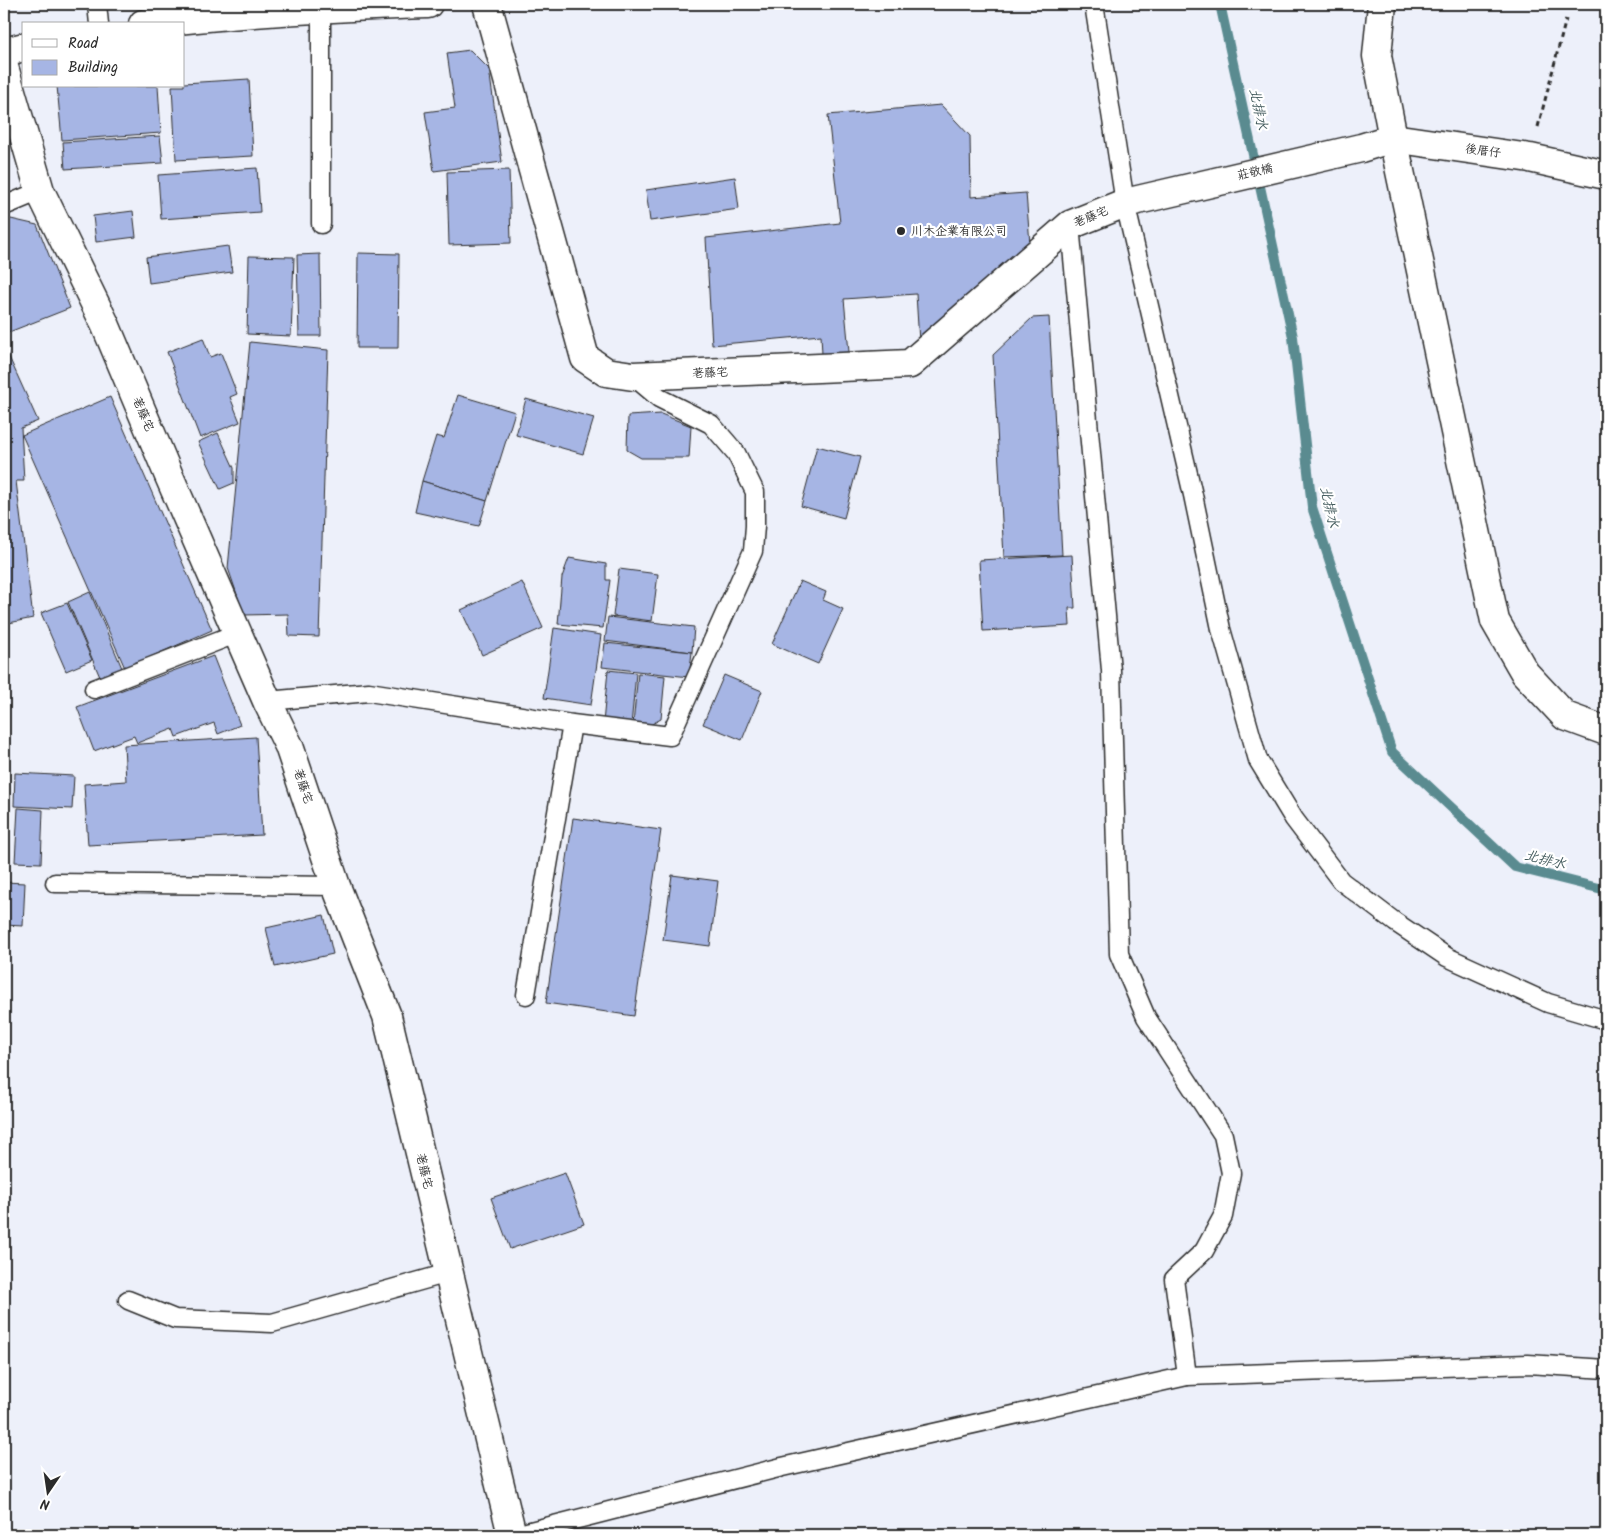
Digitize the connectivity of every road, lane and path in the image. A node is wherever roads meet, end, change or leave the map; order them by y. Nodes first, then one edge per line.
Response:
1 (97, 4) edge
2 (428, 4) edge
3 (487, 4) edge
4 (1094, 4) edge
5 (1382, 4) edge
6 (321, 8) junction
7 (195, 10) edge
8 (1566, 19) dead end
9 (99, 22) edge
10 (150, 22) edge
11 (22, 48) edge
12 (4, 52) edge
13 (4, 67) edge
14 (1393, 138) junction
15 (1361, 148) joint
16 (1530, 158) junction
17 (1606, 175) edge
18 (40, 191) junction
19 (1137, 200) junction
20 (4, 206) edge
21 (321, 224) dead end
22 (1070, 225) junction
23 (633, 376) junction
24 (238, 633) junction
25 (94, 689) dead end
26 (267, 701) junction
27 (572, 724) junction
28 (1606, 731) edge
29 (55, 883) dead end
30 (336, 886) junction
31 (526, 995) dead end
32 (1606, 1020) edge
33 (448, 1273) junction
34 (128, 1300) dead end
35 (1606, 1369) edge
36 (1187, 1376) junction
37 (514, 1535) edge

1 - 9 lane
2 - 6 street
3 - 23 street, 荖藤宅
4 - 19 lane
5 - 14 street
6 - 7 street
6 - 21 lane
7 - 10 street
8 - 16 path
11 - 12 street
13 - 18 street, 荖藤宅
14 - 15 street, 後厝仔
14 - 16 street, 後厝仔
14 - 28 street
15 - 19 street, 莊敬橋
16 - 17 street, 後厝仔
18 - 20 lane
18 - 24 street, 荖藤宅
19 - 22 street, 荖藤宅
19 - 32 lane
22 - 23 street, 荖藤宅
22 - 36 lane
23 - 27 lane
24 - 25 lane
24 - 26 street, 荖藤宅
26 - 27 lane
26 - 30 street, 荖藤宅
27 - 31 lane
29 - 30 lane
30 - 33 street, 荖藤宅
33 - 34 lane
33 - 37 street, 荖藤宅
35 - 36 lane
36 - 37 lane

